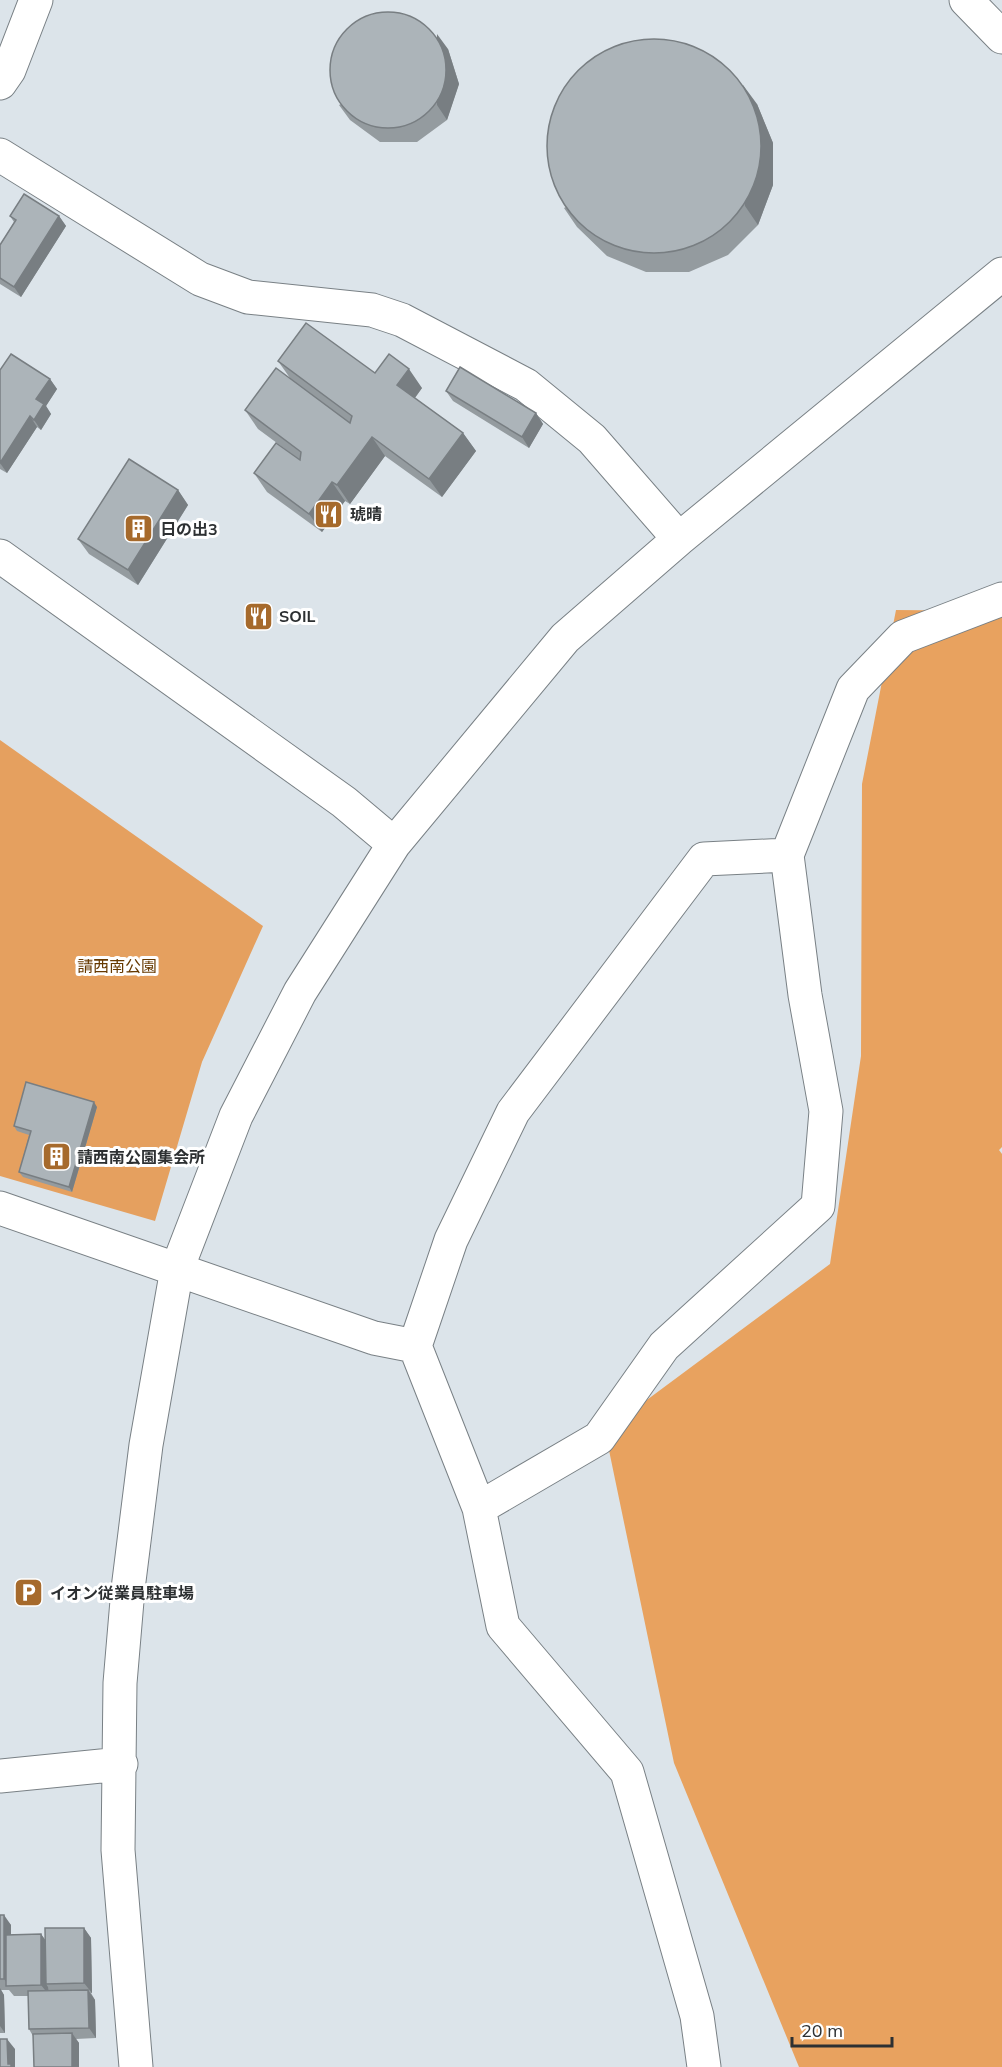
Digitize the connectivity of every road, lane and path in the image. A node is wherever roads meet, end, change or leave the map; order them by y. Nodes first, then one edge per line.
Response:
1 (36, 0) edge
2 (966, 0) edge
3 (1002, 38) edge
4 (0, 83) edge
5 (0, 155) edge
6 (1002, 274) edge
7 (679, 539) junction
8 (0, 556) edge
9 (1002, 599) edge
10 (394, 844) junction
11 (787, 855) junction
12 (0, 1208) edge
13 (177, 1269) junction
14 (415, 1346) junction
15 (479, 1508) junction
16 (121, 1764) junction
17 (0, 1776) edge
18 (136, 2067) edge
19 (704, 2067) edge

1 - 4 street
2 - 3 street
5 - 7 street
6 - 7 street
7 - 10 street
8 - 10 street
9 - 11 street
10 - 13 street
11 - 14 street
11 - 15 street
12 - 13 street
13 - 14 street
13 - 16 street
14 - 15 street
15 - 19 street
16 - 17 street
16 - 18 street

